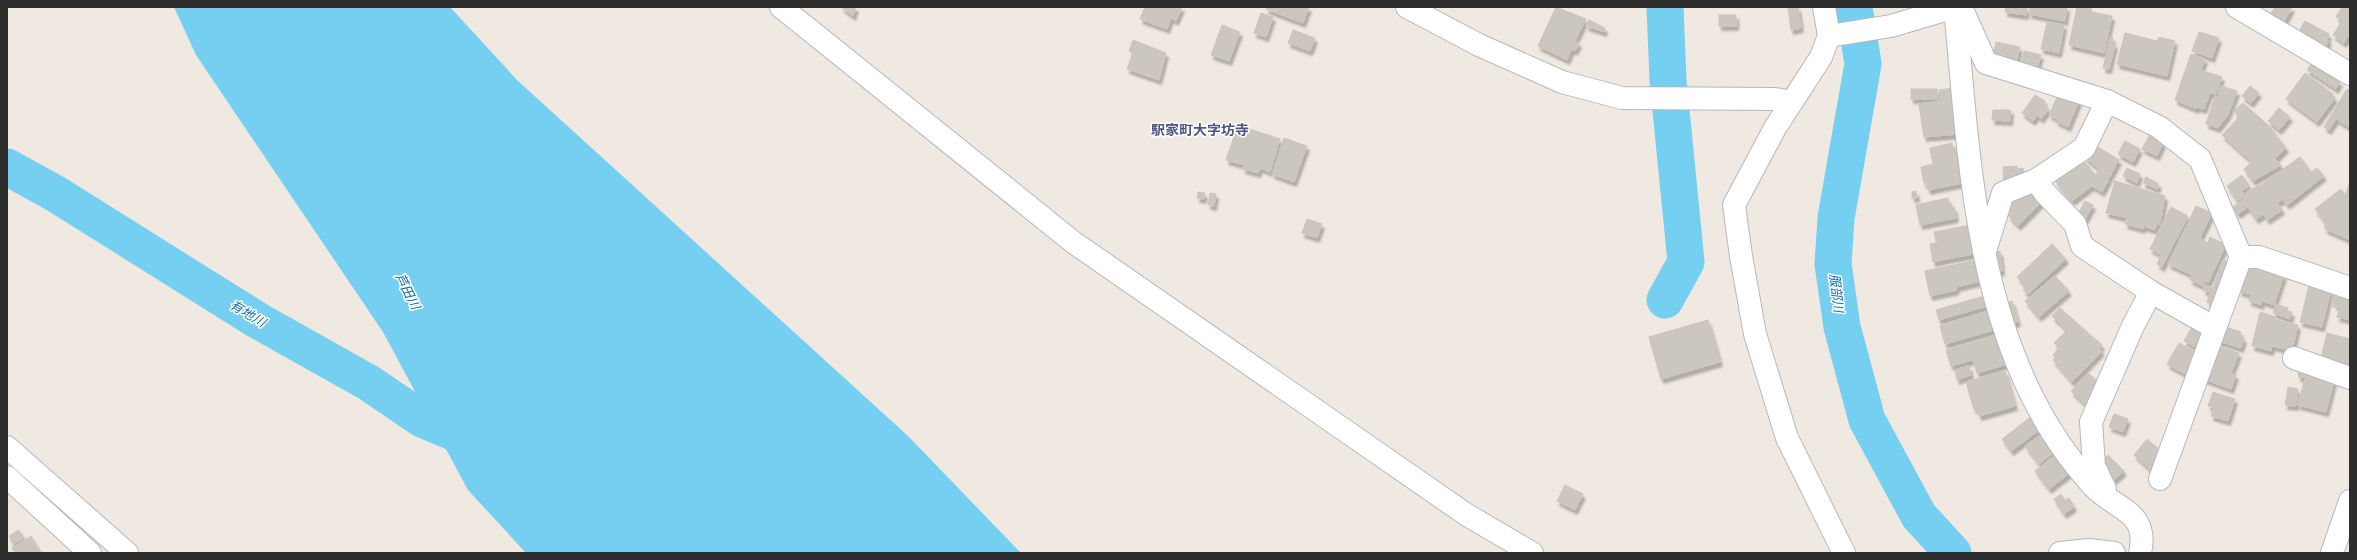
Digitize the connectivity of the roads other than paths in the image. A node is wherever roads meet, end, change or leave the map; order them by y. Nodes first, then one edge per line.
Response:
1 (781, 7) edge
2 (1407, 7) edge
3 (1824, 7) edge
4 (1955, 7) edge
5 (1961, 7) edge
6 (2237, 7) edge
7 (1833, 35) junction
8 (2350, 74) edge
9 (2107, 101) junction
10 (1791, 102) junction
11 (2036, 180) junction
12 (1984, 254) junction
13 (2241, 257) junction
14 (2350, 288) edge
15 (2151, 292) junction
16 (2215, 328) junction
17 (2294, 358) dead end
18 (2350, 378) edge
19 (7, 447) edge
20 (7, 477) edge
21 (2160, 479) dead end
22 (2106, 496) junction
23 (2350, 501) edge
24 (90, 553) edge
25 (127, 553) edge
26 (1532, 553) edge
27 (1844, 553) edge
28 (2060, 553) edge
29 (2114, 553) edge
30 (2140, 553) edge
31 (2332, 553) edge

1 - 26 street
2 - 10 street
3 - 7 street
4 - 7 street
4 - 12 street
5 - 9 street
6 - 8 street
7 - 10 street
9 - 11 street
9 - 13 street
10 - 27 street
11 - 12 street
11 - 15 street
12 - 22 street
13 - 14 street
13 - 16 street
15 - 16 street
15 - 22 street
16 - 21 street
17 - 18 street
19 - 25 street
20 - 24 street
22 - 30 street
23 - 31 street
28 - 29 street

